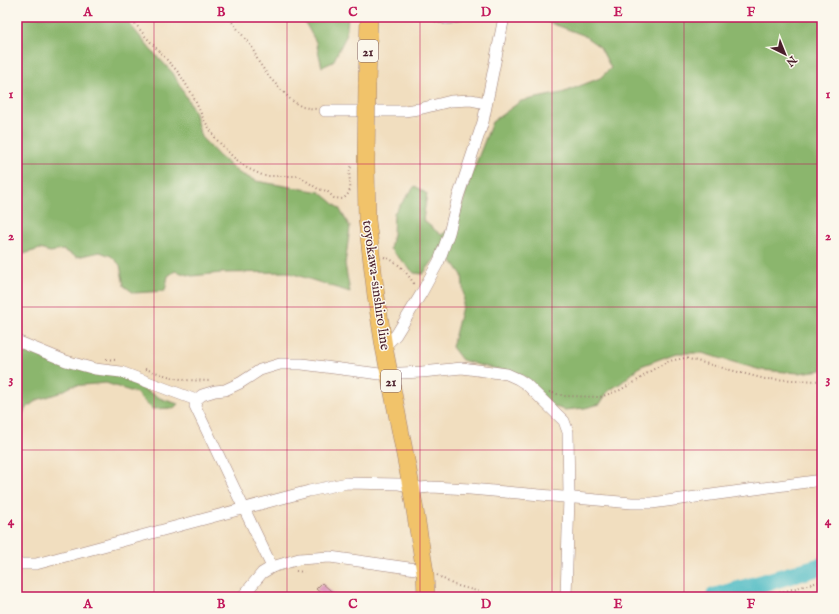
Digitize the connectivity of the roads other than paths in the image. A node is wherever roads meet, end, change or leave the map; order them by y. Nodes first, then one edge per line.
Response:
1 (369, 17) edge
2 (438, 17) edge
3 (460, 17) edge
4 (502, 17) edge
5 (486, 103) junction
6 (325, 111) road end
7 (17, 341) edge
8 (384, 347) junction
9 (390, 374) junction
10 (196, 400) junction
11 (822, 480) edge
12 (411, 486) junction
13 (569, 497) junction
14 (244, 508) junction
15 (17, 564) edge
16 (272, 567) junction
17 (425, 572) junction
18 (566, 594) edge
19 (242, 597) edge
20 (426, 597) edge

1 - 8 main road, toyokawa-sinshiro line / 21, bridge
2 - 3 street
4 - 5 street
5 - 6 street
5 - 8 street
7 - 10 street
8 - 9 main road, toyokawa-sinshiro line / 21
9 - 10 street
9 - 12 main road, toyokawa-sinshiro line / 21
9 - 13 street
10 - 14 street
11 - 13 street
12 - 13 street
12 - 14 street
12 - 17 main road, toyokawa-sinshiro line / 21
13 - 18 street
14 - 15 street
14 - 16 street
16 - 17 street
16 - 19 street
17 - 20 main road, toyokawa-sinshiro line / 21

